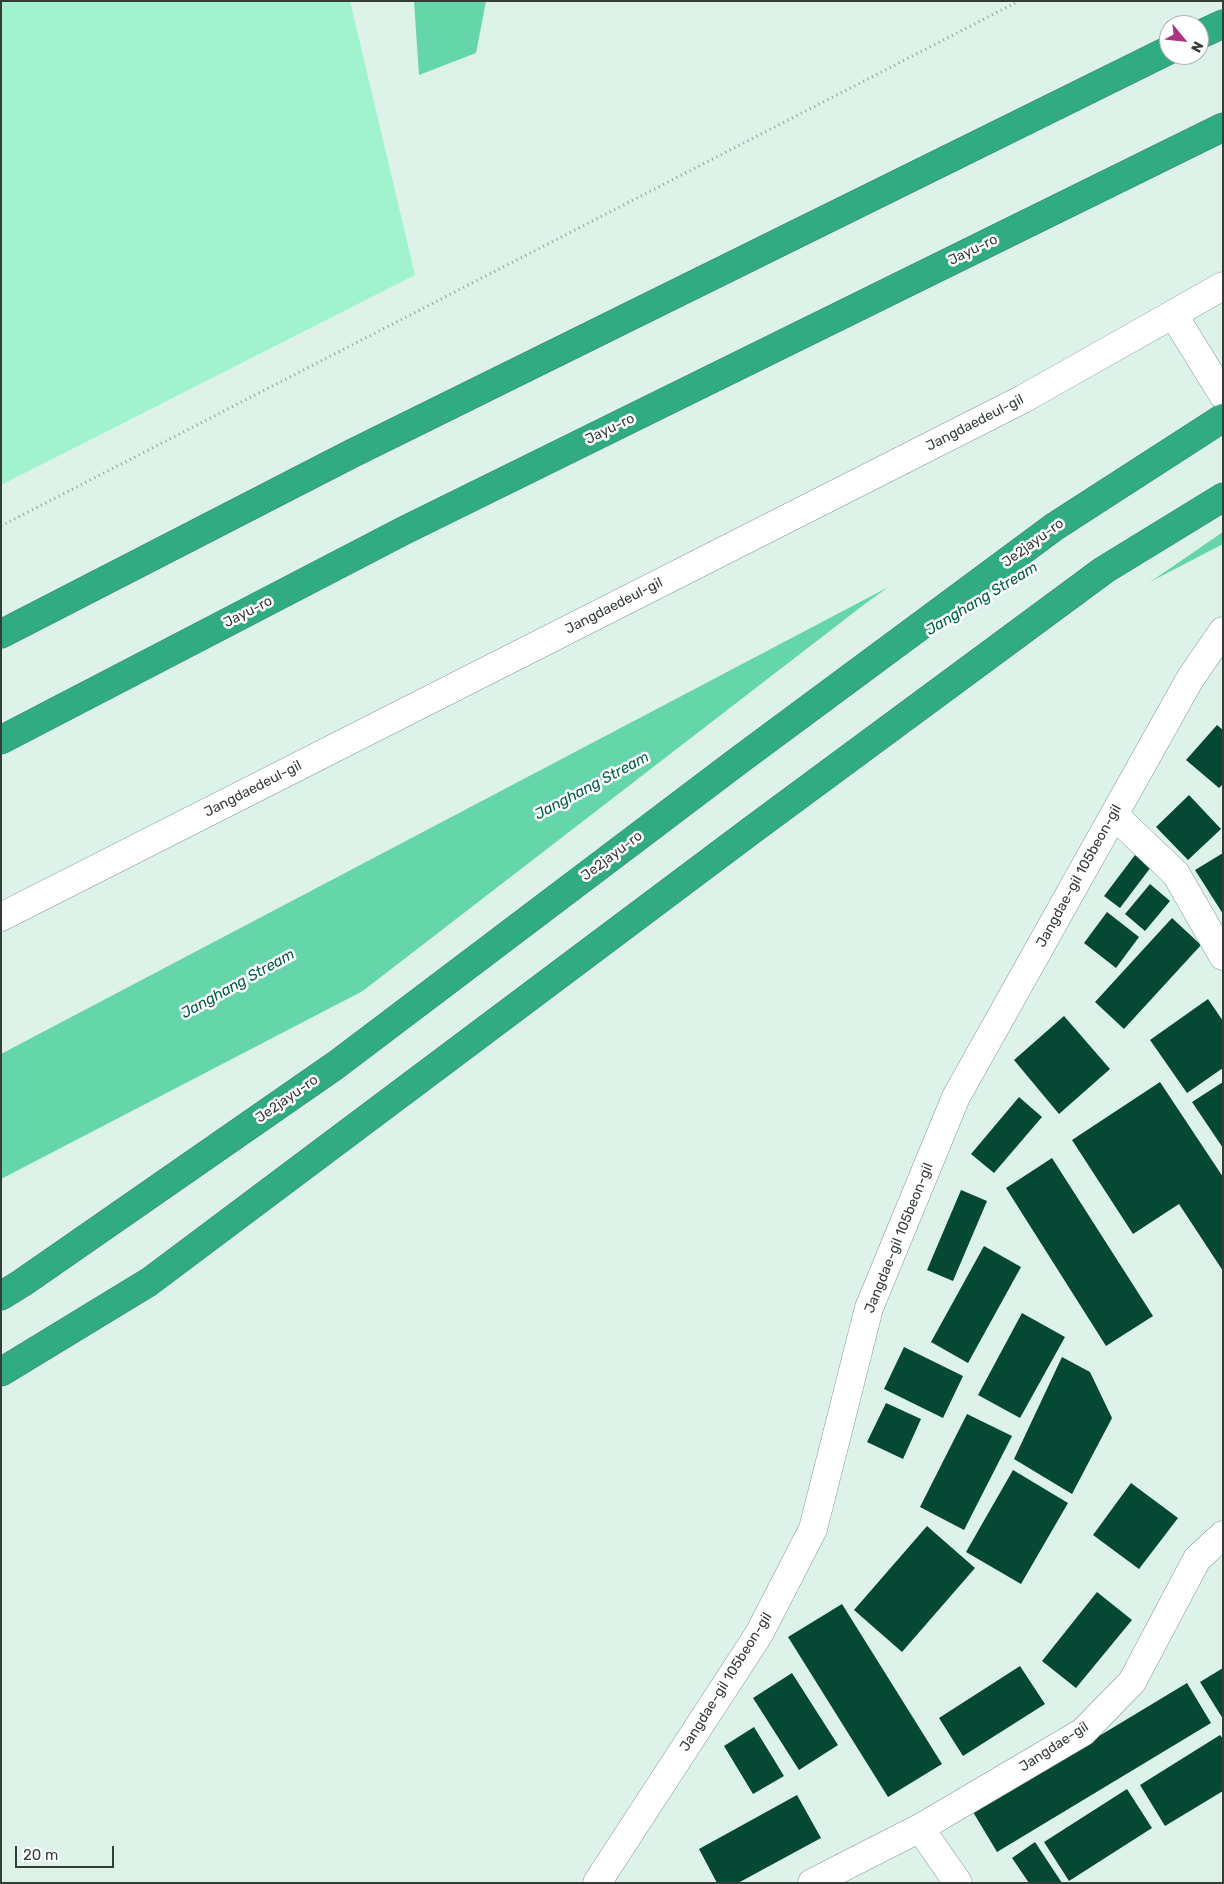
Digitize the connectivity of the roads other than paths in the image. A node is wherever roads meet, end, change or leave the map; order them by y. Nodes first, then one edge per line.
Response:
1 (1223, 24) edge
2 (1209, 30) edge
3 (1159, 55) edge
4 (1223, 127) edge
5 (1223, 286) edge
6 (1179, 323) junction
7 (1223, 395) edge
8 (1223, 418) edge
9 (1223, 496) edge
10 (1223, 631) edge
11 (1, 634) edge
12 (1, 740) edge
13 (1114, 815) junction
14 (1, 918) edge
15 (1223, 956) edge
16 (1, 1296) edge
17 (1, 1372) edge
18 (1223, 1535) edge
19 (920, 1828) junction
20 (597, 1883) edge
21 (812, 1883) edge
22 (958, 1883) edge

1 - 2 highway
3 - 11 highway
4 - 12 highway, Jayu-ro
5 - 6 street, Jangdaedeul-gil
6 - 7 street
6 - 14 street, Jangdaedeul-gil
8 - 16 highway, Je2jayu-ro
9 - 17 highway
10 - 13 street, Jangdae-gil 105beon-gil
13 - 15 street
13 - 20 street, Jangdae-gil 105beon-gil
18 - 19 street, Jangdae-gil
19 - 21 street, Jangdae-gil
19 - 22 street

